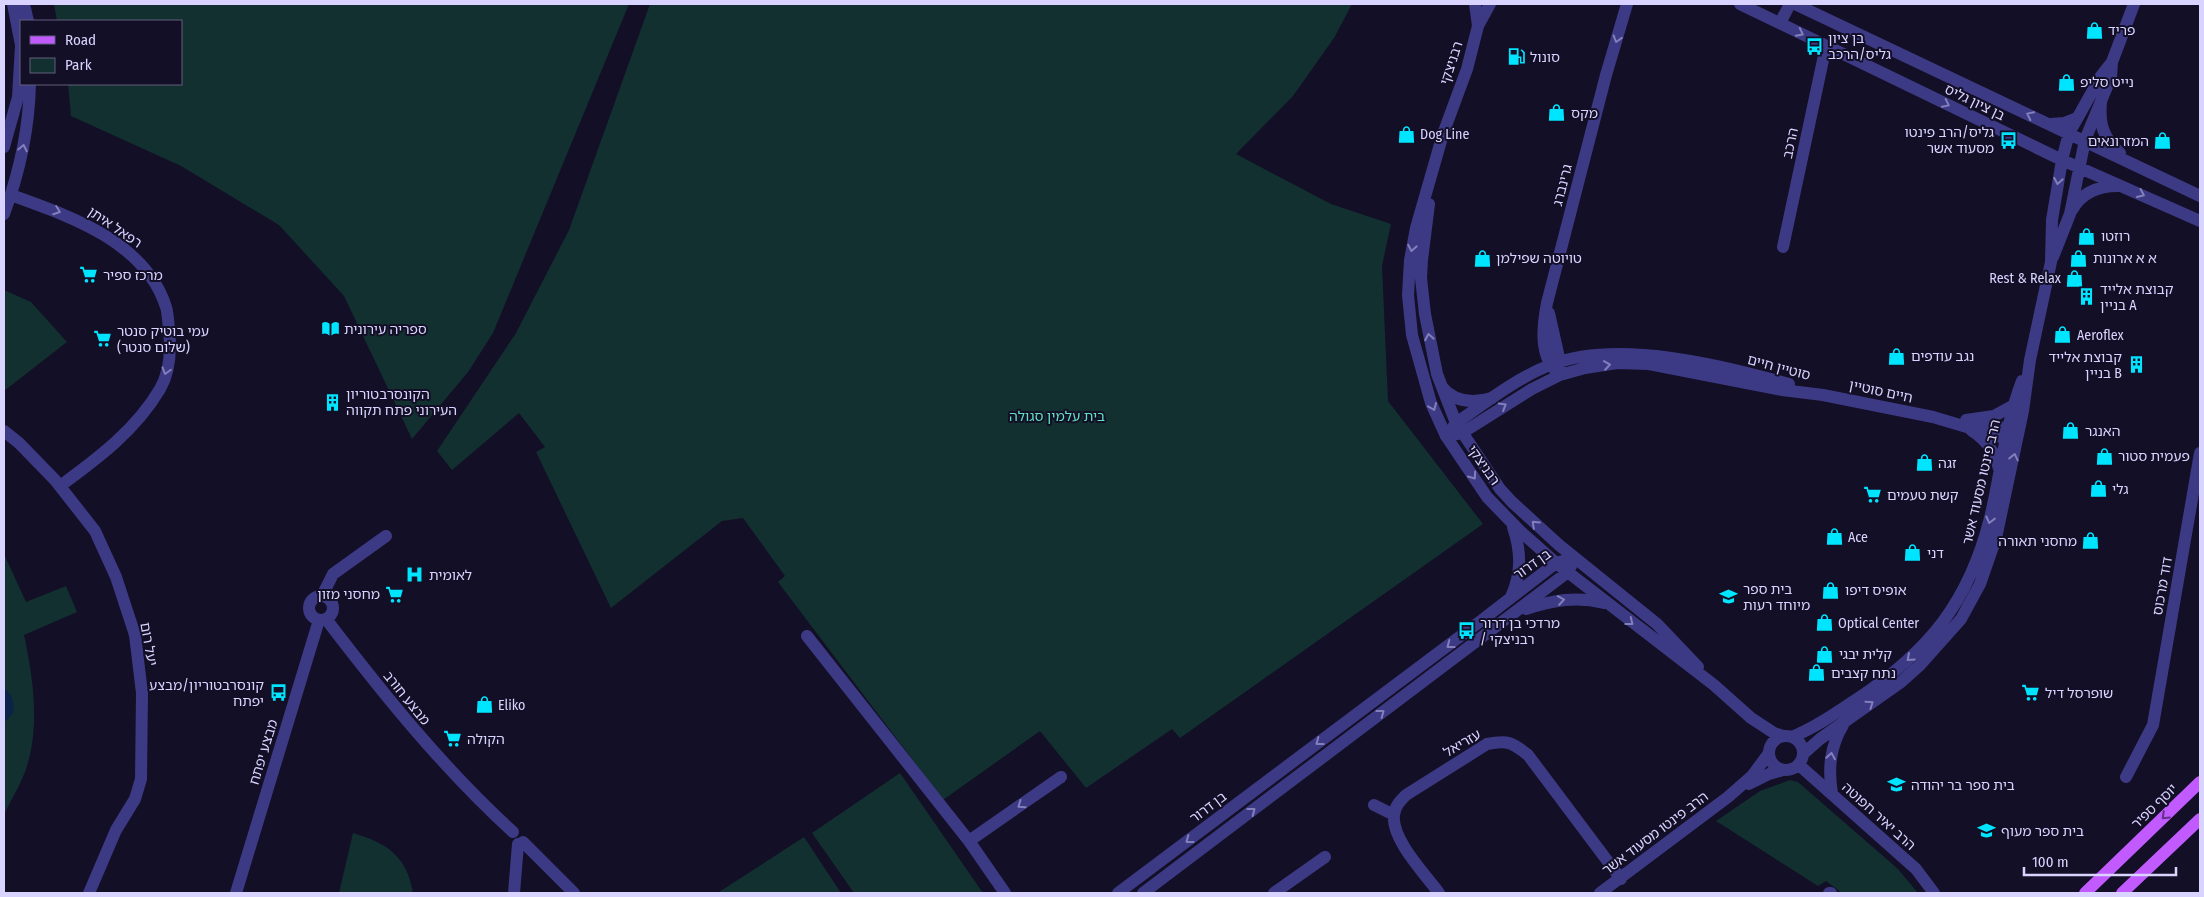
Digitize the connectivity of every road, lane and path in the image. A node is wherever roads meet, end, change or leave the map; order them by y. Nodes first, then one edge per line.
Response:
1 (13, 4) edge
2 (24, 4) edge
3 (1475, 4) edge
4 (1490, 4) edge
5 (1627, 4) edge
6 (1740, 4) edge
7 (1790, 4) edge
8 (1795, 4) edge
9 (2134, 4) edge
10 (28, 20) edge
11 (1780, 23) junction
12 (1478, 26) junction
13 (20, 40) edge
14 (1826, 46) junction
15 (20, 62) edge
16 (2112, 62) junction
17 (30, 85) edge
18 (2101, 102) junction
19 (2077, 118) junction
20 (2049, 124) junction
21 (7, 126) edge
22 (2069, 133) junction
23 (2085, 140) junction
24 (4, 147) edge
25 (2062, 160) junction
26 (2134, 163) junction
27 (1434, 167) junction
28 (2079, 168) junction
29 (2123, 186) junction
30 (11, 195) junction
31 (2200, 196) edge
32 (4, 214) edge
33 (2070, 214) junction
34 (2200, 221) edge
35 (1784, 247) dead end
36 (2051, 262) junction
37 (2030, 360) junction
38 (1555, 363) junction
39 (1560, 375) junction
40 (1441, 384) junction
41 (1823, 395) junction
42 (1492, 398) junction
43 (2014, 405) junction
44 (1969, 425) junction
45 (1460, 428) junction
46 (4, 431) edge
47 (2011, 434) junction
48 (1446, 436) junction
49 (2200, 453) edge
50 (2000, 472) junction
51 (60, 486) junction
52 (2195, 517) edge
53 (1511, 522) junction
54 (386, 536) dead end
55 (1574, 557) junction
56 (1556, 563) junction
57 (1568, 572) junction
58 (322, 596) junction
59 (1511, 598) junction
60 (1607, 603) junction
61 (1516, 612) junction
62 (322, 620) junction
63 (807, 636) dead end
64 (1714, 685) junction
65 (1751, 718) junction
66 (1845, 721) junction
67 (1788, 737) junction
68 (1769, 751) junction
69 (1801, 759) junction
70 (1783, 770) junction
71 (1061, 777) dead end
72 (2126, 777) dead end
73 (2200, 782) edge
74 (1832, 794) junction
75 (1728, 797) junction
76 (1374, 805) dead end
77 (1394, 814) junction
78 (2200, 819) edge
79 (969, 841) junction
80 (521, 843) junction
81 (1325, 857) dead end
82 (1621, 879) junction
83 (89, 893) edge
84 (236, 893) edge
85 (514, 893) edge
86 (574, 893) edge
87 (1005, 893) edge
88 (1118, 893) edge
89 (1143, 893) edge
90 (1274, 893) edge
91 (1439, 893) edge
92 (1600, 893) edge
93 (1934, 893) edge
94 (2085, 893) edge
95 (2122, 893) edge

1 - 13 street
2 - 10 street
3 - 12 street, רבניצקי
4 - 12 street, רבניצקי
5 -> 38 street, גרינברג
6 - 11 street, בן ציון גליס
7 - 11 street
20 -> 8 street, בן ציון גליס
9 - 16 street
11 -> 14 street, בן ציון גליס
12 - 27 street, רבניצקי
14 -> 25 street, בן ציון גליס
14 - 35 street, הרכב
15 - 21 street
16 - 18 street, הרב פינטו מסעוד אשר
16 - 19 street, הרב פינטו מסעוד אשר
30 -> 17 street
18 - 23 street, הרב פינטו מסעוד אשר
18 - 26 street
19 - 20 street
19 - 22 street, הרב פינטו מסעוד אשר
20 - 22 street, בן ציון גליס
21 - 24 street
22 - 23 street, בן ציון גליס
22 - 25 street, הרב פינטו מסעוד אשר
23 - 26 street, בן ציון גליס
23 - 28 street, הרב פינטו מסעוד אשר
25 - 28 street, בן ציון גליס
25 -> 36 street, הרב פינטו מסעוד אשר
26 - 31 street, בן ציון גליס
40 -> 27 street, רבניצקי
27 -> 48 street, רבניצקי
28 - 29 street, בן ציון גליס
28 - 33 street, הרב פינטו מסעוד אשר
29 - 33 street
29 -> 34 street, בן ציון גליס
30 - 32 street
30 -> 51 street, רפאל איתן
33 - 36 street, הרב פינטו מסעוד אשר
36 - 37 street, הרב פינטו מסעוד אשר
37 - 43 street, הרב פינטו מסעוד אשר
37 - 47 street, הרב פינטו מסעוד אשר
38 - 39 street, גרינברג
38 - 41 street, סוטיין חיים
38 - 42 street, סוטיין חיים
39 -> 41 street, סוטיין חיים
45 -> 39 street, סוטיין חיים
40 - 42 street
40 - 45 street, רבניצקי
41 - 44 street, חיים סוטיין
42 - 45 street, סוטיין חיים
43 - 44 street
43 - 47 street, הרב פינטו מסעוד אשר
44 - 47 street
44 - 50 street
45 - 48 street, סוטיין חיים
55 -> 45 street, רבניצקי
46 - 51 street, יעל רום
47 - 50 street, הרב פינטו מסעוד אשר
66 -> 47 street, הרב פינטו מסעוד אשר
48 -> 53 street, רבניצקי
49 - 52 street, דוד מרכוס
50 -> 67 street, הרב פינטו מסעוד אשר
51 - 83 street, יעל רום
52 - 72 street, דוד מרכוס
53 - 56 street, רבניצקי
53 - 59 street
54 - 58 street
55 - 56 street, בן דרור
55 - 57 street, בן דרור
55 - 64 street, רבניצקי
56 - 57 street, רבניצקי
56 - 59 street, בן דרור
57 - 60 street, רבניצקי
57 - 61 street, בן דרור
58 - 62 street
58 - 62 street
59 -> 88 street, בן דרור
61 -> 60 street
60 -> 64 street, רבניצקי
89 -> 61 street, בן דרור
62 - 80 street, מבצע חורב
62 - 84 street, מבצע יפתח
63 - 79 street
64 - 65 street, רבניצקי
65 - 67 street, רבניצקי
65 - 68 street, רבניצקי
66 - 69 street
74 -> 66 street
67 - 68 street
67 - 69 street
68 - 70 street
68 - 75 street, הרב פינטו מסעוד אשר
69 - 70 street
69 - 74 street, הרב יאיר חפוטה
70 - 75 street, הרב פינטו מסעוד אשר
71 -> 79 street
73 -> 94 main road, יוסף ספיר
74 - 93 street, הרב יאיר חפוטה
75 - 82 street, הרב פינטו מסעוד אשר
76 - 77 street
77 - 82 street, עזריאל
77 - 91 street
78 - 95 main road
79 - 87 street
80 - 85 street
80 - 86 street
81 - 90 street
82 - 92 street, הרב פינטו מסעוד אשר

